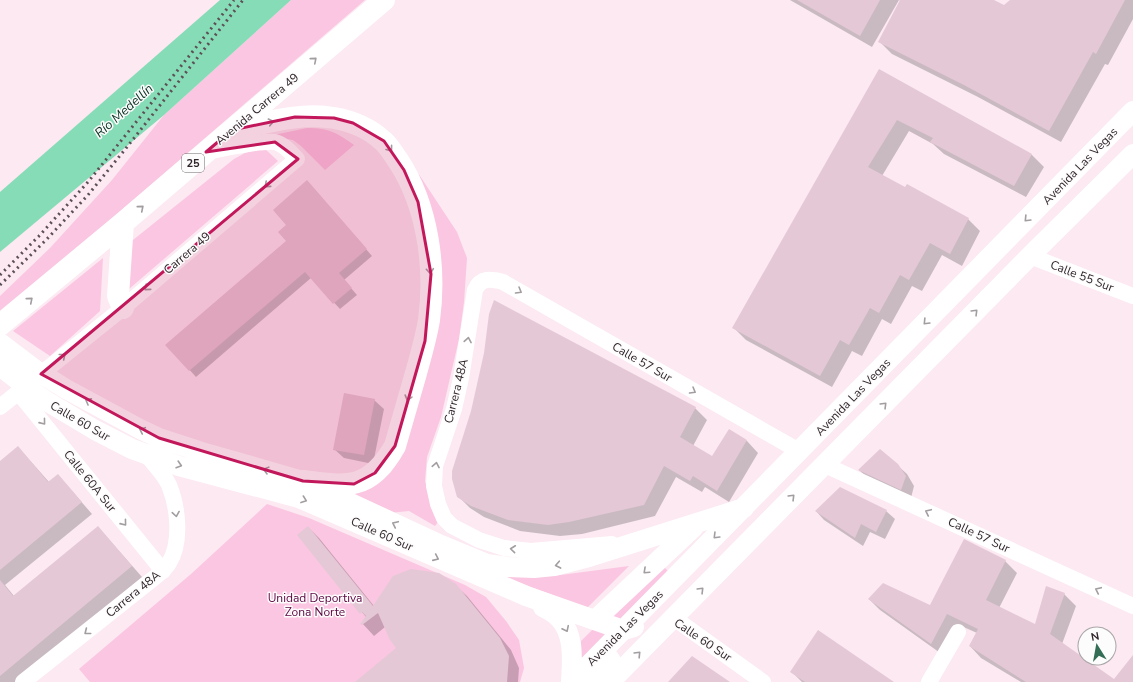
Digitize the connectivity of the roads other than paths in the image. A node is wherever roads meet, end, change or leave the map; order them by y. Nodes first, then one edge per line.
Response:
1 (384, 0) edge
2 (1133, 111) edge
3 (232, 130) junction
4 (206, 152) junction
5 (1133, 154) edge
6 (123, 223) junction
7 (1030, 256) junction
8 (483, 281) joint
9 (1133, 296) edge
10 (123, 308) junction
11 (0, 325) edge
12 (0, 343) edge
13 (0, 366) edge
14 (18, 392) junction
15 (0, 407) edge
16 (800, 451) junction
17 (147, 455) junction
18 (825, 465) junction
19 (303, 481) junction
20 (438, 504) joint
21 (744, 508) junction
22 (669, 539) junction
23 (636, 542) junction
24 (163, 571) junction
25 (674, 578) junction
26 (526, 596) junction
27 (1133, 606) edge
28 (674, 618) junction
29 (595, 620) junction
30 (623, 630) junction
31 (958, 632) dead end
32 (601, 652) junction
33 (23, 682) edge
34 (572, 682) edge
35 (595, 682) edge
36 (610, 682) edge
37 (763, 682) edge
38 (929, 682) edge

3 -> 1 highway, Avenida Carrera 49 / 25
2 -> 16 main road, Avenida Las Vegas
3 - 4 highway, Avenida Carrera 49 / 25
3 -> 19 highway
6 -> 4 highway, Avenida Carrera 49 / 25
4 -> 10 street, Carrera 49
5 - 7 main road
6 - 10 highway
11 -> 6 highway, Avenida Carrera 49 / 25
7 - 9 street, Calle 55 Sur
18 -> 7 main road
8 -> 16 street, Calle 57 Sur
20 -> 8 street, Carrera 48A
14 -> 10 street, Carrera 49
19 -> 12 main road, Calle 60 Sur
13 - 17 main road, Calle 60 Sur
14 - 15 street, Carrera 49
14 -> 24 street, Calle 60A Sur
16 - 21 main road, Avenida Las Vegas
17 -> 24 street, Carrera 48A
17 -> 26 main road, Calle 60 Sur
27 -> 18 street, Calle 57 Sur
28 -> 18 main road
23 -> 19 main road, Calle 60 Sur
23 -> 20 street, Calle 60 Sur
21 - 22 main road, Calle 60 Sur
21 -> 25 main road, Avenida Las Vegas
22 - 23 main road, Calle 60 Sur
22 - 25 main road
22 -> 29 main road
24 -> 33 street, Carrera 48A
25 - 28 main road
25 - 30 main road, Avenida Las Vegas
26 - 29 main road, Calle 60 Sur
26 -> 34 main road
28 - 30 main road, Calle 60 Sur
36 -> 28 main road
28 - 37 street, Calle 60 Sur
29 - 30 main road, Calle 60 Sur
30 - 32 main road, Avenida Las Vegas
31 - 38 street
32 - 34 main road, Avenida Las Vegas
32 - 35 main road

